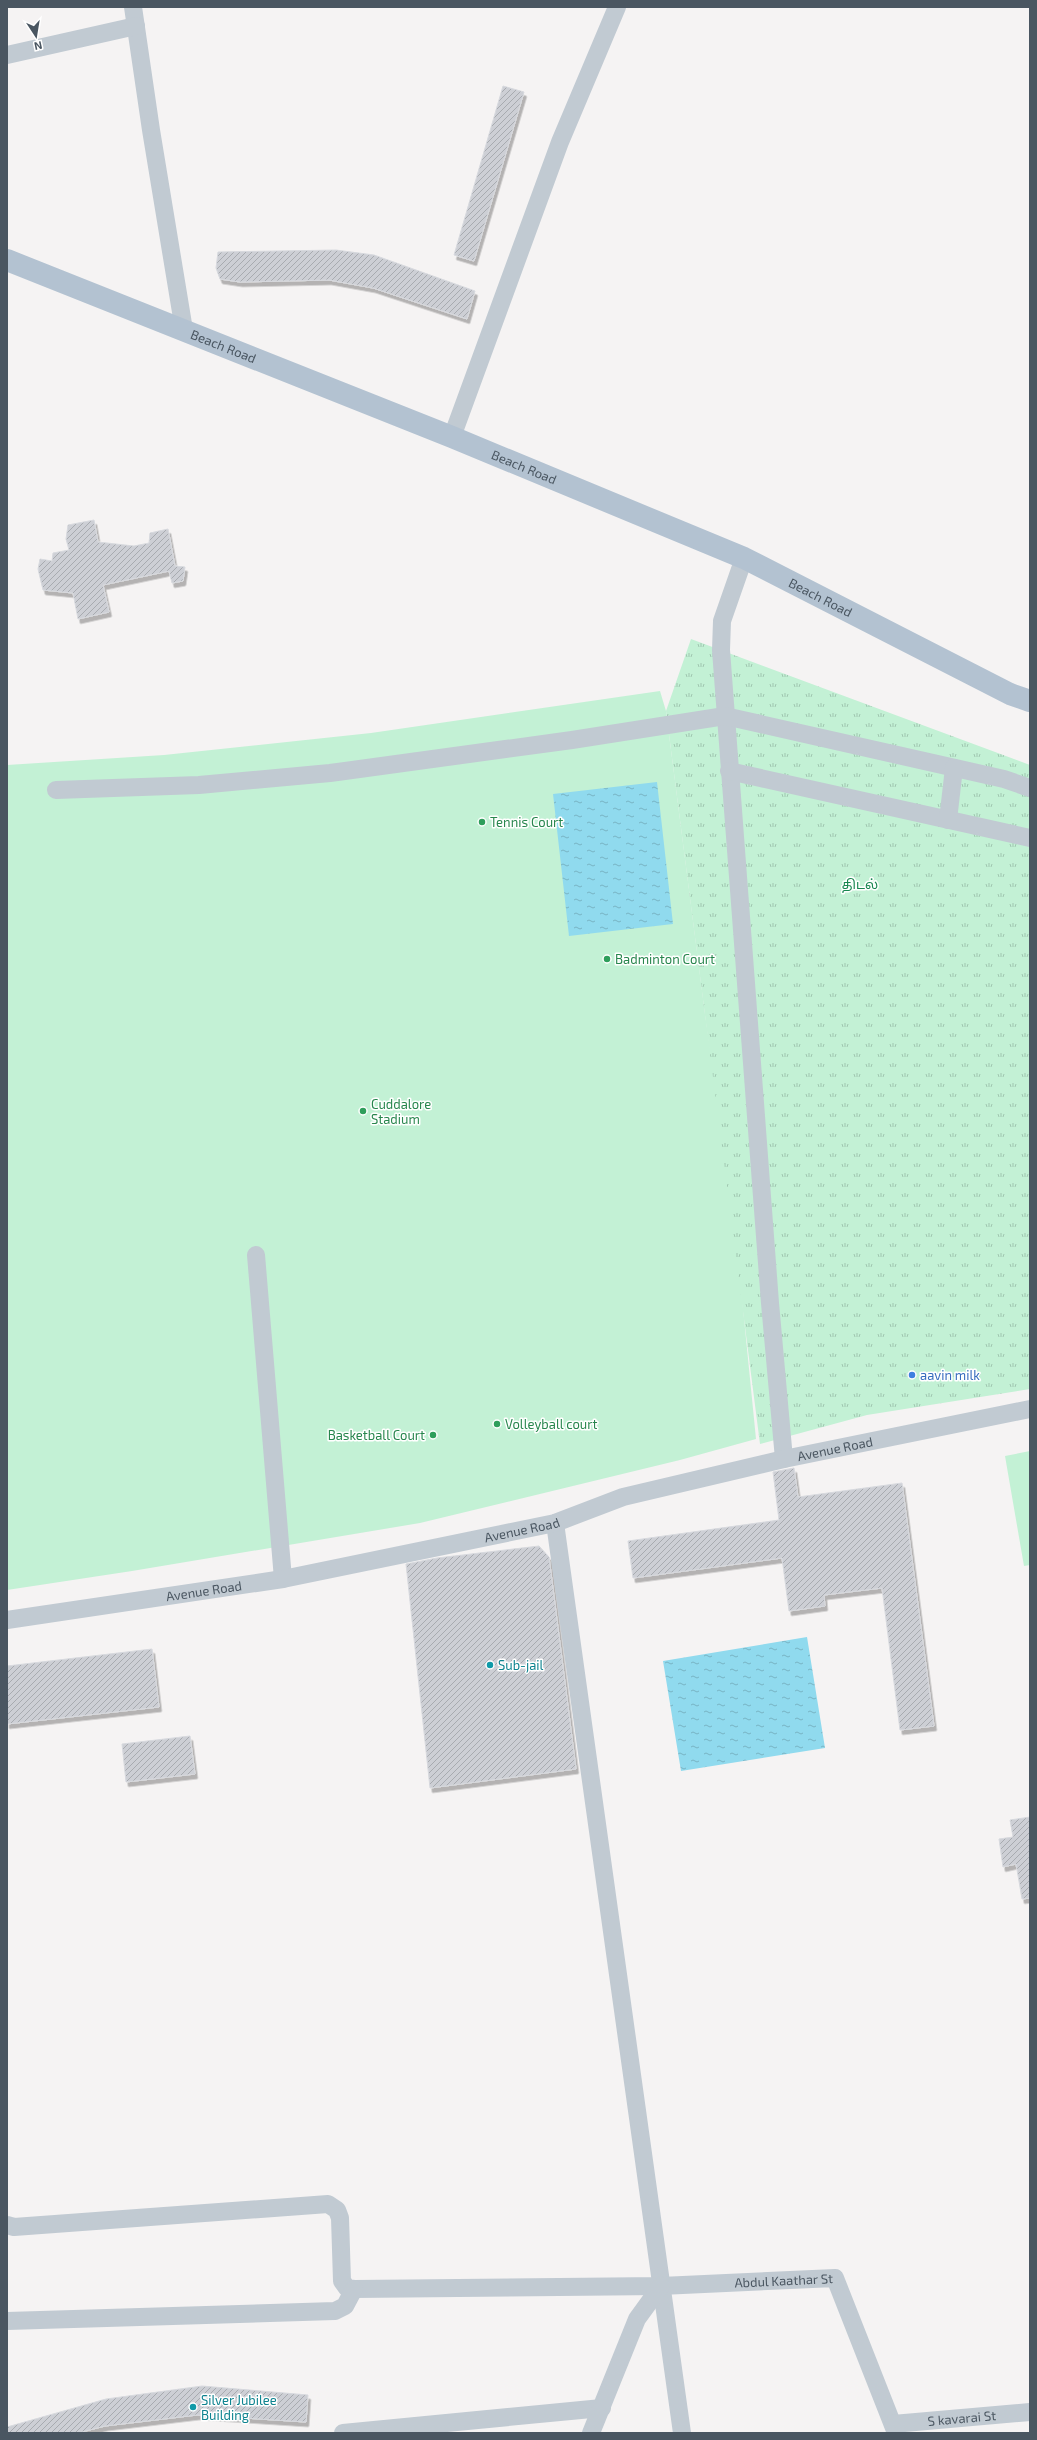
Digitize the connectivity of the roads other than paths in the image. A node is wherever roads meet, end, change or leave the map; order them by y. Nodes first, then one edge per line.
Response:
1 (133, 7) edge
2 (617, 7) edge
3 (136, 26) junction
4 (7, 54) edge
5 (7, 260) edge
6 (184, 330) junction
7 (452, 437) junction
8 (744, 558) junction
9 (1030, 701) edge
10 (725, 716) junction
11 (954, 768) junction
12 (729, 771) junction
13 (1030, 788) edge
14 (56, 790) dead end
15 (948, 820) junction
16 (1030, 838) edge
17 (256, 1255) dead end
18 (1030, 1409) edge
19 (784, 1459) junction
20 (555, 1523) junction
21 (283, 1579) junction
22 (7, 1620) edge
23 (7, 2225) edge
24 (661, 2286) junction
25 (354, 2290) junction
26 (7, 2321) edge
27 (602, 2408) junction
28 (1030, 2412) edge
29 (894, 2429) edge
30 (343, 2433) edge
31 (591, 2433) edge
32 (682, 2433) edge

1 - 3 street
2 - 7 street
3 - 4 street
3 - 6 street
5 - 6 main road, Beach Road
6 - 7 main road, Beach Road
7 - 8 main road, Beach Road
8 - 9 main road, Beach Road
8 - 10 street
10 - 11 street
10 - 12 street
10 - 14 street
11 - 13 street
11 - 15 street
12 - 15 street
12 - 19 street
15 - 16 street
17 - 21 street
18 - 19 street, Avenue Road
19 - 20 street, Avenue Road
20 - 21 street, Avenue Road
20 - 24 street
21 - 22 street, Avenue Road
23 - 25 street
24 - 25 street
24 - 27 street
24 - 29 street, Abdul Kaathar St
24 - 32 street
25 - 26 street
27 - 30 street
27 - 31 street
28 - 29 street, S kavarai St

